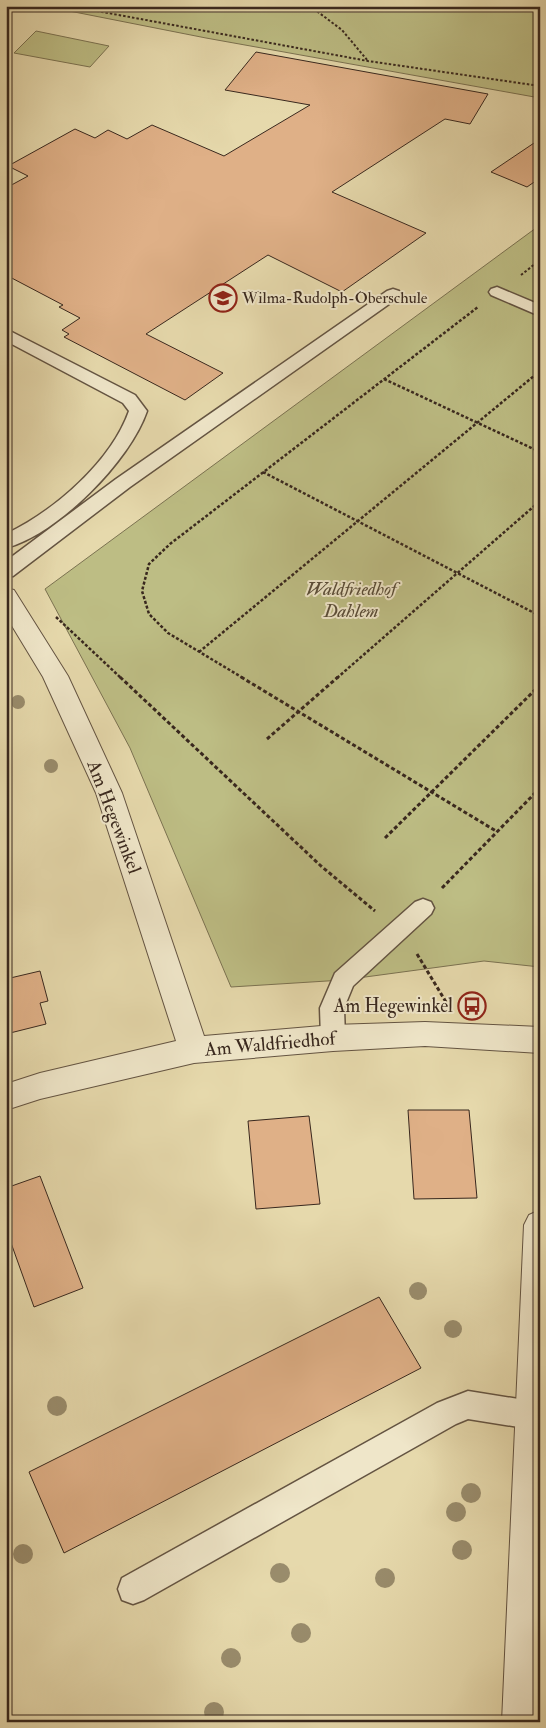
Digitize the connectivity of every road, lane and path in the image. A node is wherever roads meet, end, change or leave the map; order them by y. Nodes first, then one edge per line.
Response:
1 (70, 6) edge
2 (310, 6) edge
3 (368, 61) junction
4 (540, 86) edge
5 (498, 292) dead end
6 (393, 294) dead end
7 (474, 310) dead end
8 (540, 310) edge
9 (6, 334) edge
10 (540, 372) edge
11 (384, 379) junction
12 (477, 423) junction
13 (540, 452) edge
14 (263, 472) junction
15 (540, 500) edge
16 (358, 521) junction
17 (6, 542) edge
18 (6, 571) edge
19 (458, 573) junction
20 (6, 596) edge
21 (51, 612) dead end
22 (540, 616) edge
23 (199, 652) junction
24 (540, 684) edge
25 (298, 712) junction
26 (267, 739) dead end
27 (540, 788) edge
28 (432, 792) junction
29 (496, 832) junction
30 (385, 838) dead end
31 (423, 908) joint
32 (398, 930) junction
33 (447, 1003) dead end
34 (333, 1038) junction
35 (540, 1040) edge
36 (194, 1050) junction
37 (6, 1097) edge
38 (540, 1225) edge
39 (531, 1415) junction
40 (133, 1589) dead end
41 (521, 1722) edge

1 - 3 path
2 - 3 path
3 - 4 path
5 - 8 lane
6 - 18 lane
7 - 11 path
9 - 17 lane
10 - 12 path
11 - 12 path
11 - 14 path
12 - 13 path
12 - 16 path
14 - 16 path
14 - 23 path
15 - 19 path
16 - 19 path
16 - 23 path
19 - 22 path
19 - 25 path
20 - 36 street, Am Hegewinkel
21 - 32 path
23 - 25 path
24 - 28 path
25 - 26 path
25 - 28 path
27 - 29 path
28 - 29 path
28 - 30 path
29 - 31 path
31 - 32 lane
32 - 33 path
32 - 34 lane
34 - 35 street, Am Waldfriedhof
34 - 36 street, Am Waldfriedhof
36 - 37 street, Am Waldfriedhof
38 - 39 street
39 - 40 lane
39 - 41 street

